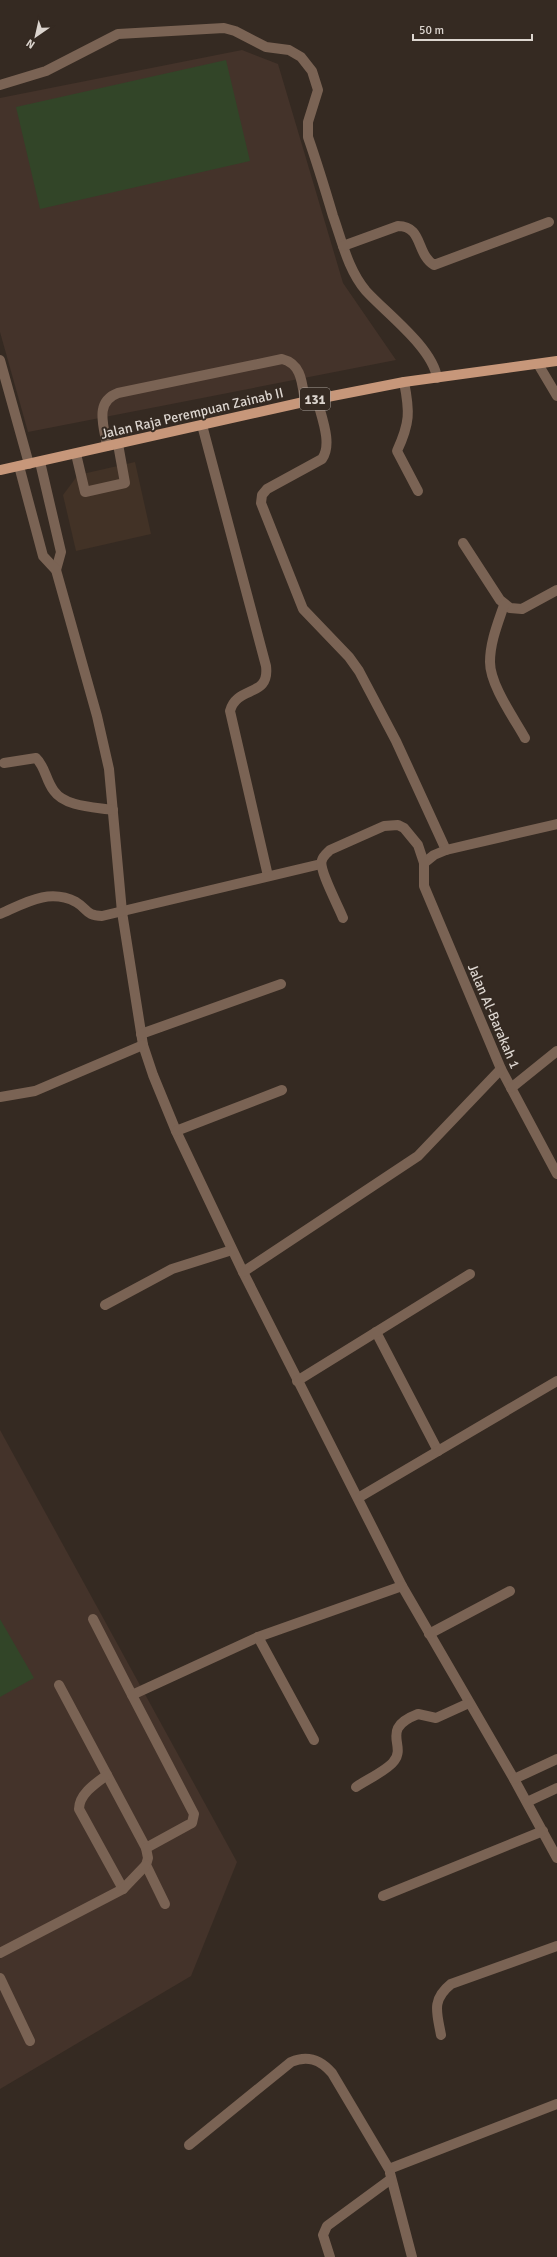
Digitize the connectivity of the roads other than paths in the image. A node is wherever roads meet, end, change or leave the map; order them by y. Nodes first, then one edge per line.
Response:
1 (0, 85) edge
2 (549, 222) dead end
3 (343, 246) junction
4 (0, 360) edge
5 (557, 361) edge
6 (538, 364) junction
7 (437, 378) junction
8 (404, 382) junction
9 (557, 396) edge
10 (317, 399) junction
11 (305, 402) junction
12 (202, 425) junction
13 (118, 444) junction
14 (107, 446) junction
15 (76, 454) junction
16 (29, 464) junction
17 (0, 470) edge
18 (418, 491) dead end
19 (463, 543) dead end
20 (56, 570) junction
21 (557, 590) edge
22 (504, 605) junction
23 (525, 738) dead end
24 (4, 763) dead end
25 (113, 810) junction
26 (557, 824) edge
27 (446, 850) junction
28 (424, 863) junction
29 (321, 864) junction
30 (268, 876) junction
31 (122, 912) junction
32 (0, 914) edge
33 (343, 918) dead end
34 (281, 984) dead end
35 (141, 1034) junction
36 (143, 1045) junction
37 (557, 1051) edge
38 (501, 1069) junction
39 (511, 1088) junction
40 (282, 1090) dead end
41 (0, 1097) edge
42 (176, 1131) junction
43 (557, 1174) edge
44 (232, 1250) junction
45 (243, 1272) junction
46 (470, 1274) dead end
47 (105, 1305) dead end
48 (376, 1332) junction
49 (557, 1381) edge
50 (297, 1382) junction
51 (438, 1451) junction
52 (358, 1498) junction
53 (402, 1586) junction
54 (510, 1591) dead end
55 (93, 1619) dead end
56 (429, 1634) junction
57 (258, 1637) junction
58 (59, 1686) dead end
59 (132, 1695) junction
60 (469, 1703) junction
61 (314, 1740) dead end
62 (557, 1759) edge
63 (107, 1775) junction
64 (514, 1779) junction
65 (356, 1787) dead end
66 (557, 1788) edge
67 (527, 1802) junction
68 (542, 1831) junction
69 (146, 1848) junction
70 (557, 1858) edge
71 (146, 1865) junction
72 (123, 1889) junction
73 (384, 1896) dead end
74 (165, 1904) dead end
75 (557, 1946) edge
76 (0, 1953) edge
77 (0, 1978) edge
78 (441, 2035) dead end
79 (30, 2041) dead end
80 (557, 2104) edge
81 (189, 2145) dead end
82 (390, 2174) junction
83 (330, 2257) edge
84 (412, 2257) edge

1 - 3 street
2 - 3 street
3 - 7 street
4 - 16 street
5 - 6 main road, Jalan Raja Perempuan Zainab II / 131
6 - 7 main road, Jalan Raja Perempuan Zainab II / 131
6 - 9 street
7 - 8 main road, Jalan Raja Perempuan Zainab II / 131
8 - 10 main road, Jalan Raja Perempuan Zainab II / 131
8 - 18 street
10 - 11 main road, Jalan Raja Perempuan Zainab II / 131
10 - 27 street
11 - 12 main road, Jalan Raja Perempuan Zainab II / 131
11 - 14 street
12 - 13 main road, Jalan Raja Perempuan Zainab II / 131
12 - 30 street
13 - 14 main road, Jalan Raja Perempuan Zainab II / 131
13 - 15 street
14 - 15 main road, Jalan Raja Perempuan Zainab II / 131
15 - 16 main road, Jalan Raja Perempuan Zainab II / 131
16 - 17 main road, Jalan Raja Perempuan Zainab II / 131
16 - 20 street
16 - 20 street
19 - 22 street
20 - 25 street
21 - 22 street
22 - 23 street
24 - 25 street
25 - 31 street
26 - 27 street
27 - 28 street
28 - 29 street, Jalan Al-Barakah 1
28 - 38 street, Jalan Al-Barakah 1
29 - 30 street
29 - 33 street
30 - 31 street
31 - 32 street
31 - 35 street
34 - 35 street
35 - 36 street
36 - 41 street
36 - 42 street
37 - 39 street
38 - 39 street, Jalan Al-Barakah 1
38 - 45 street
39 - 43 street, Jalan Al-Barakah 1
40 - 42 street
42 - 44 street
44 - 45 street
44 - 47 street
45 - 50 street
46 - 48 street
48 - 50 street
48 - 51 street
49 - 51 street
50 - 52 street
51 - 52 street
52 - 53 street
53 - 56 street
53 - 57 street
54 - 56 street
55 - 59 street
56 - 60 street
57 - 59 street
57 - 61 street
58 - 63 street
59 - 69 street
60 - 64 street
60 - 65 street
62 - 64 street
63 - 69 street
63 - 72 street
64 - 67 street
66 - 67 street
67 - 68 street
68 - 70 street
68 - 73 street
69 - 71 street
71 - 72 street
71 - 74 street
72 - 76 street
75 - 78 street
77 - 79 street
80 - 82 street
81 - 82 street
82 - 83 street
82 - 84 street

